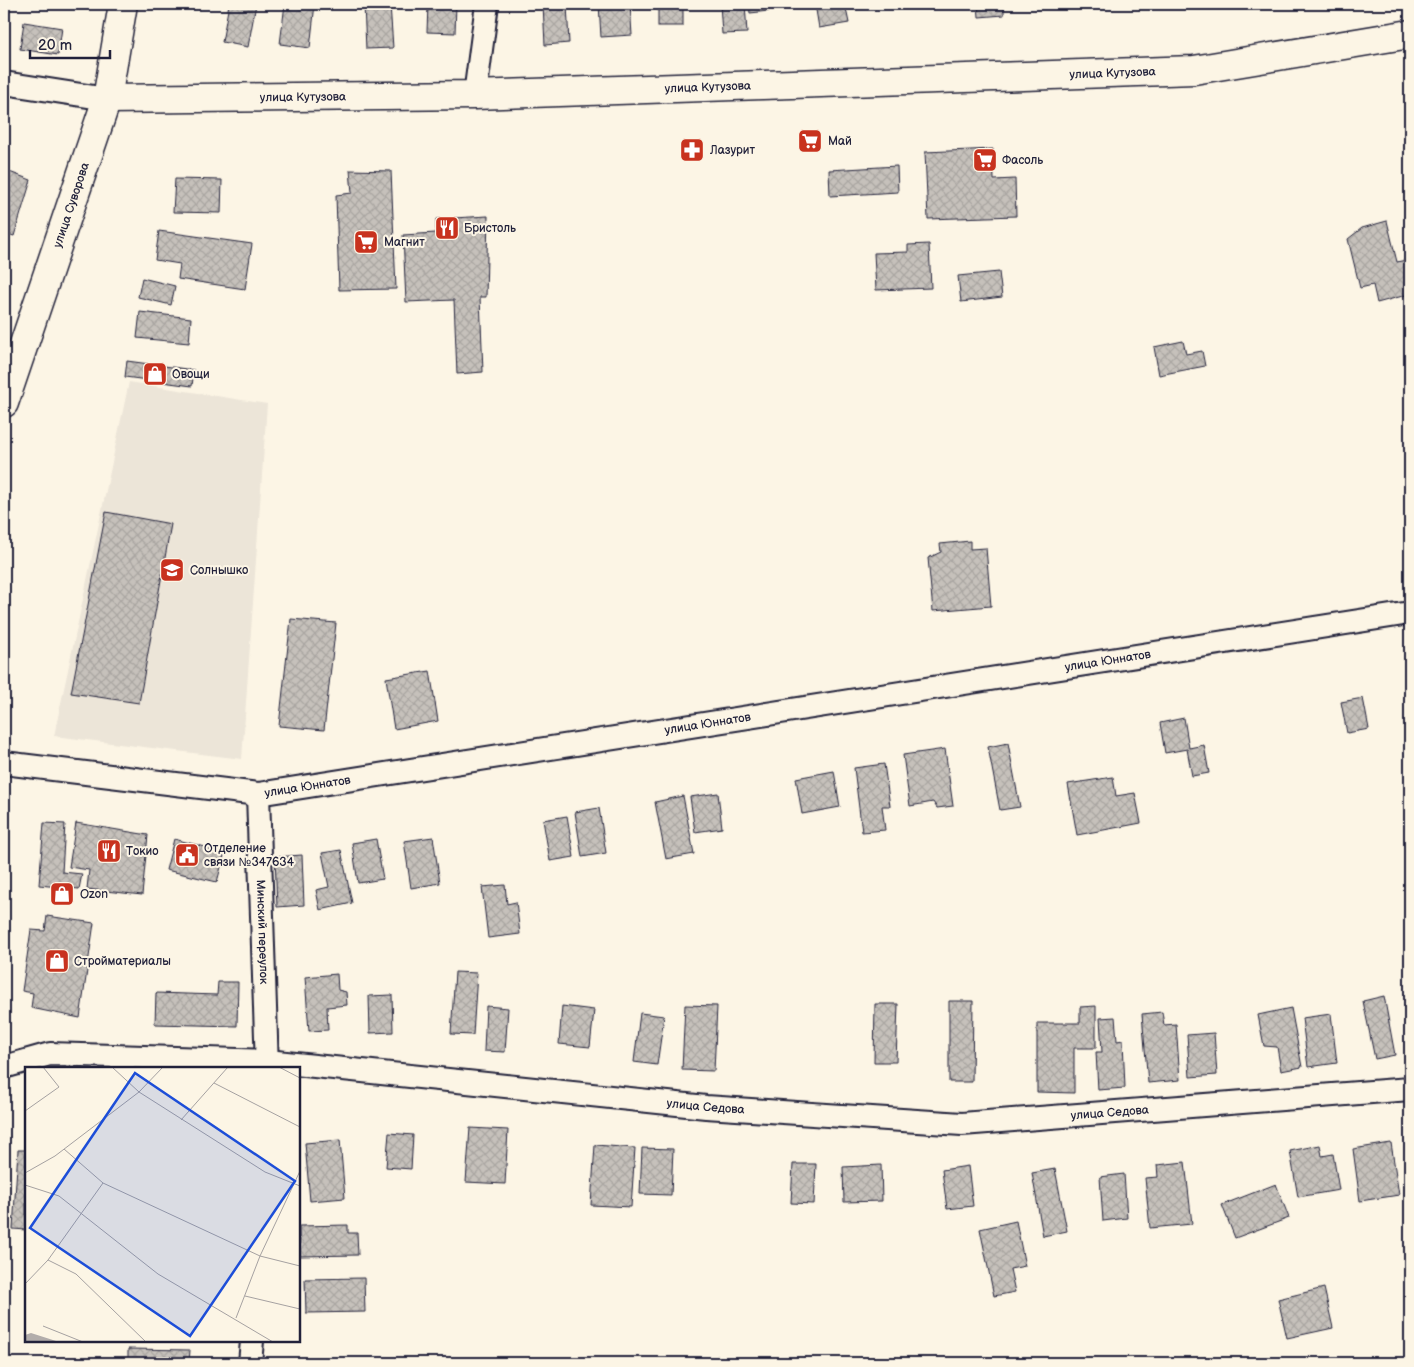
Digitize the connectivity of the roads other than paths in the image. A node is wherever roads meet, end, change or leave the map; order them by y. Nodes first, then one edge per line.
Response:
1 (123, 4) edge
2 (487, 4) edge
3 (1410, 34) edge
4 (4, 83) edge
5 (475, 96) junction
6 (108, 99) junction
7 (4, 403) edge
8 (1410, 613) edge
9 (4, 763) edge
10 (258, 794) junction
11 (267, 1065) edge
12 (288, 1067) edge
13 (4, 1068) edge
14 (300, 1068) edge
15 (1410, 1089) edge
16 (252, 1342) edge
17 (250, 1363) edge

1 - 6 main road, улица Суворова
2 - 5 street
3 - 5 main road, улица Кутузова
4 - 6 street, улица Кутузова
5 - 6 main road, улица Кутузова
6 - 7 main road, улица Суворова
8 - 10 street, улица Юннатов
9 - 10 street, улица Юннатов
10 - 11 street, Минский переулок
11 - 12 street, улица Седова
11 - 13 street, улица Седова
14 - 15 street, улица Седова
16 - 17 street

